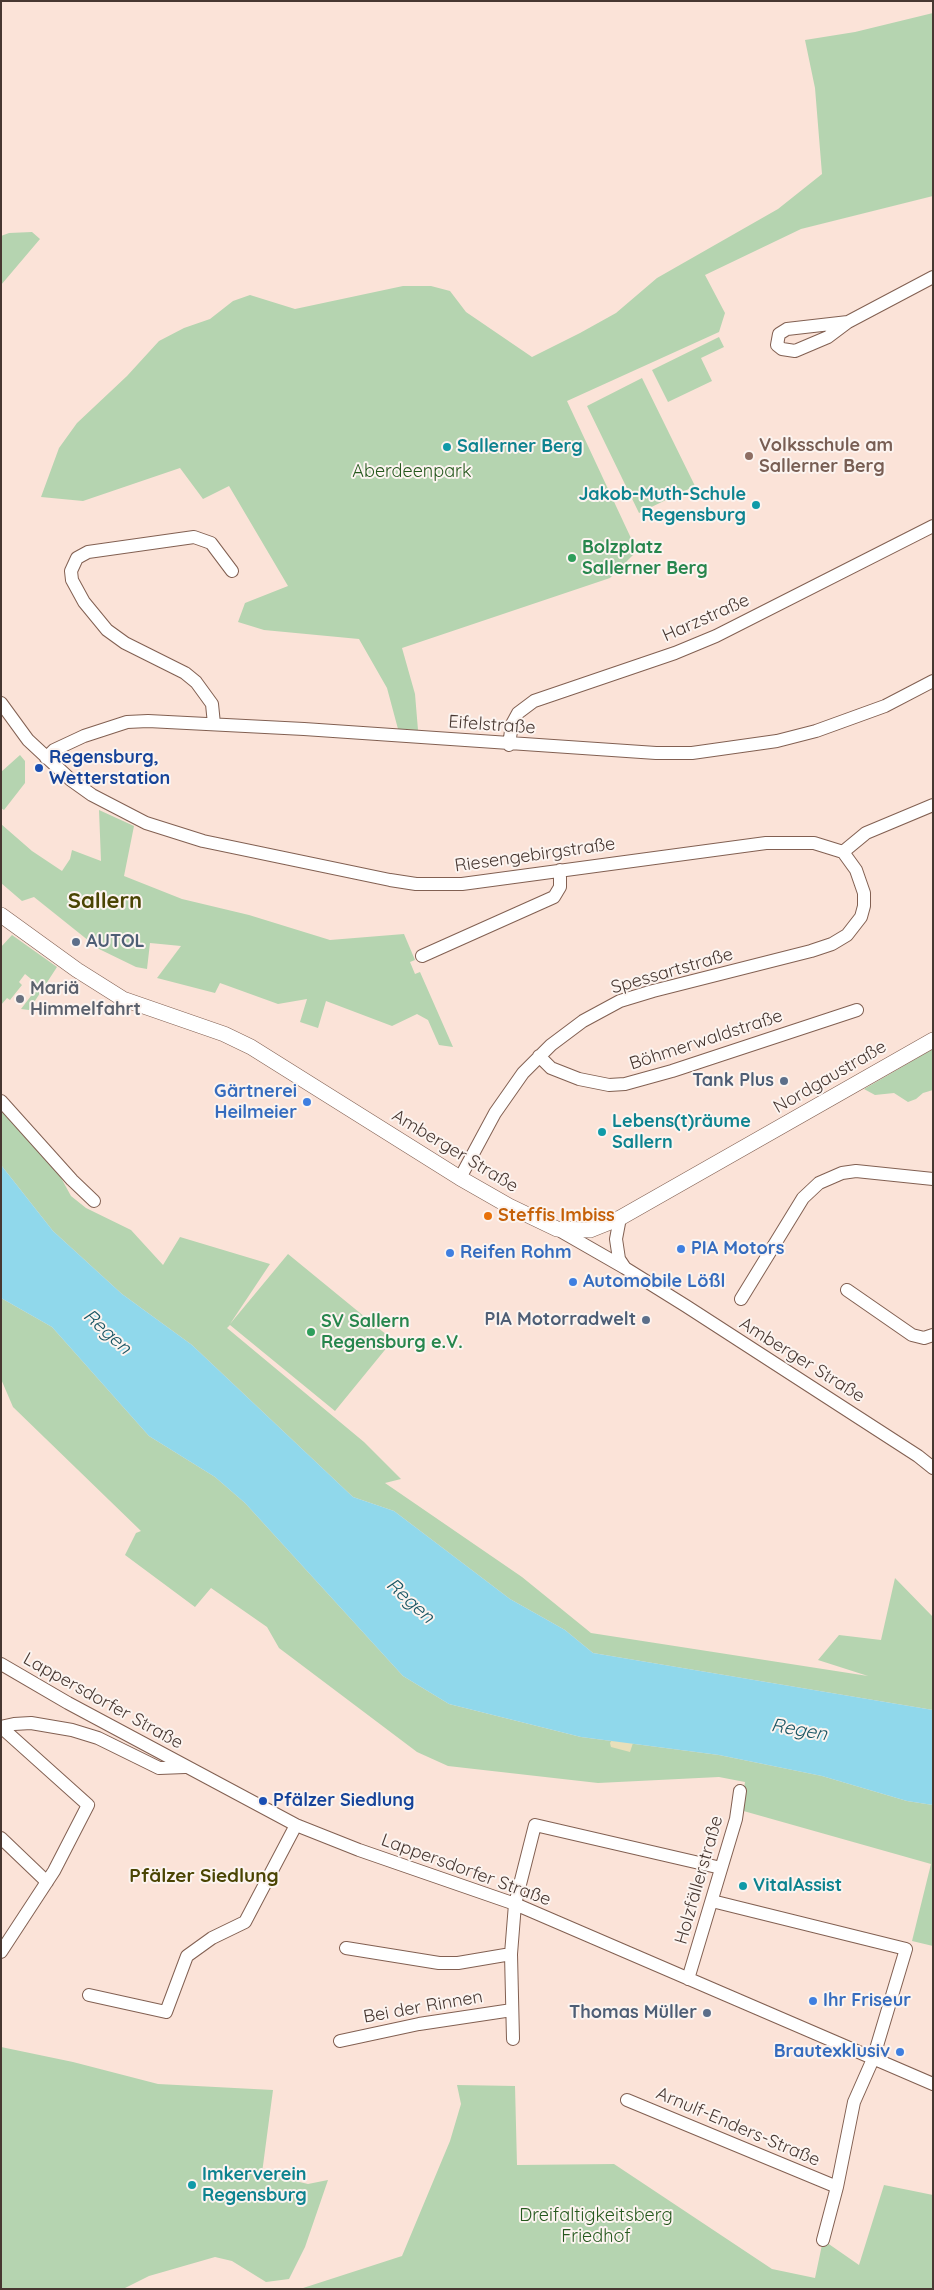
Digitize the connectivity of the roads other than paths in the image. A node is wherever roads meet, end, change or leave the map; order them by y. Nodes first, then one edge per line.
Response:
1 (933, 277) edge
2 (848, 322) junction
3 (933, 526) edge
4 (232, 571) dead end
5 (933, 682) edge
6 (1, 703) edge
7 (214, 724) junction
8 (508, 744) junction
9 (46, 758) junction
10 (933, 805) edge
11 (843, 852) junction
12 (560, 870) junction
13 (1, 915) edge
14 (422, 956) dead end
15 (857, 1010) dead end
16 (933, 1040) edge
17 (539, 1056) junction
18 (1, 1101) edge
19 (460, 1178) junction
20 (933, 1179) edge
21 (94, 1201) dead end
22 (620, 1218) junction
23 (557, 1229) junction
24 (625, 1268) junction
25 (847, 1290) dead end
26 (741, 1299) dead end
27 (933, 1335) edge
28 (933, 1468) edge
29 (1, 1664) edge
30 (1, 1727) edge
31 (185, 1767) junction
32 (740, 1790) dead end
33 (296, 1825) junction
34 (1, 1838) edge
35 (721, 1868) junction
36 (47, 1882) junction
37 (712, 1901) junction
38 (516, 1904) junction
39 (346, 1948) dead end
40 (1, 1952) edge
41 (511, 1954) junction
42 (688, 1979) junction
43 (89, 1995) dead end
44 (512, 2010) junction
45 (513, 2040) dead end
46 (340, 2041) dead end
47 (873, 2059) junction
48 (933, 2084) edge
49 (627, 2100) dead end
50 (837, 2187) junction
51 (823, 2240) dead end

1 - 2 street
2 - 2 street
3 - 8 street, Harzstraße
4 - 7 street
5 - 8 street, Eifelstraße
6 - 9 street, Riesengebirgstraße
7 - 8 street, Eifelstraße
7 - 9 street, Eifelstraße
9 - 12 street, Riesengebirgstraße
10 - 11 street
11 - 12 street, Riesengebirgstraße
11 - 17 street, Spessartstraße
12 - 14 street
13 - 19 main road, Amberger Straße
15 - 17 street, Böhmerwaldstraße
16 - 22 main road, Nordgaustraße
17 - 19 street, Spessartstraße
18 - 21 street
19 - 23 main road, Amberger Straße
20 - 26 street
22 - 23 main road, Nordgaustraße
22 - 24 street
23 - 24 street, Amberger Straße
24 - 28 street, Amberger Straße
25 - 27 street
29 - 31 street, Lappersdorfer Straße
30 - 31 street
30 - 36 street
31 - 33 street, Lappersdorfer Straße
32 - 35 street, Holzfällerstraße
33 - 38 street, Lappersdorfer Straße
33 - 43 street
34 - 36 street
35 - 37 street, Holzfällerstraße
35 - 38 street
36 - 40 street
37 - 42 street, Holzfällerstraße
37 - 47 street
38 - 41 street
38 - 42 street, Lappersdorfer Straße
39 - 41 street
41 - 44 street
42 - 47 street, Lappersdorfer Straße
44 - 45 street
44 - 46 street, Bei der Rinnen
47 - 48 street, Lappersdorfer Straße
47 - 50 street
49 - 50 street, Arnulf-Enders-Straße
50 - 51 street

